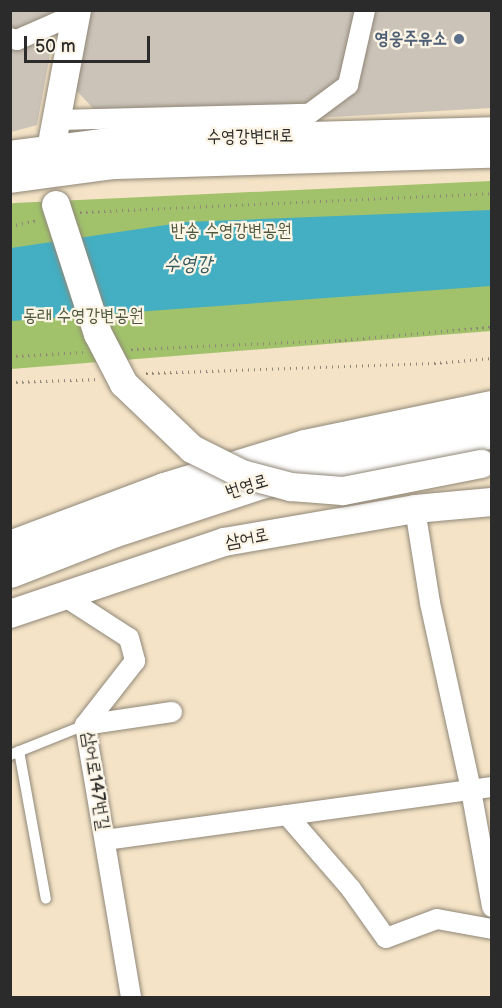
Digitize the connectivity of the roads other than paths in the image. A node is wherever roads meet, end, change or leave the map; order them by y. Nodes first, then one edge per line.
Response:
1 (365, 10) edge
2 (77, 12) edge
3 (10, 38) edge
4 (57, 120) junction
5 (492, 131) edge
6 (492, 154) edge
7 (10, 155) edge
8 (49, 161) junction
9 (10, 179) edge
10 (492, 407) edge
11 (492, 431) edge
12 (487, 463) edge
13 (492, 502) edge
14 (415, 509) junction
15 (10, 547) edge
16 (10, 571) edge
17 (64, 596) junction
18 (10, 614) edge
19 (172, 712) dead end
20 (85, 725) junction
21 (15, 753) edge
22 (492, 787) edge
23 (471, 790) junction
24 (287, 815) junction
25 (105, 840) junction
26 (46, 899) dead end
27 (492, 907) edge
28 (492, 929) edge
29 (131, 998) edge

1 - 4 street
2 - 3 street
2 - 4 main road
4 - 8 main road
5 - 8 main road, 수영강변대로
6 - 8 main road, 수영강변대로
7 - 8 main road, 수영강변대로
8 - 9 main road, 수영강변대로
8 - 12 main road, bridge
10 - 15 highway, 번영로
11 - 16 highway, 번영로
13 - 14 main road, 삼어로
14 - 17 main road, 삼어로
14 - 23 street
17 - 18 main road, 삼어로
17 - 20 street, 삼어로147번길
19 - 20 street
20 - 21 lane
20 - 25 street, 삼어로147번길
21 - 26 lane
22 - 23 street
23 - 24 street
23 - 27 street
24 - 25 street
24 - 28 street
25 - 29 street, 삼어로147번길

